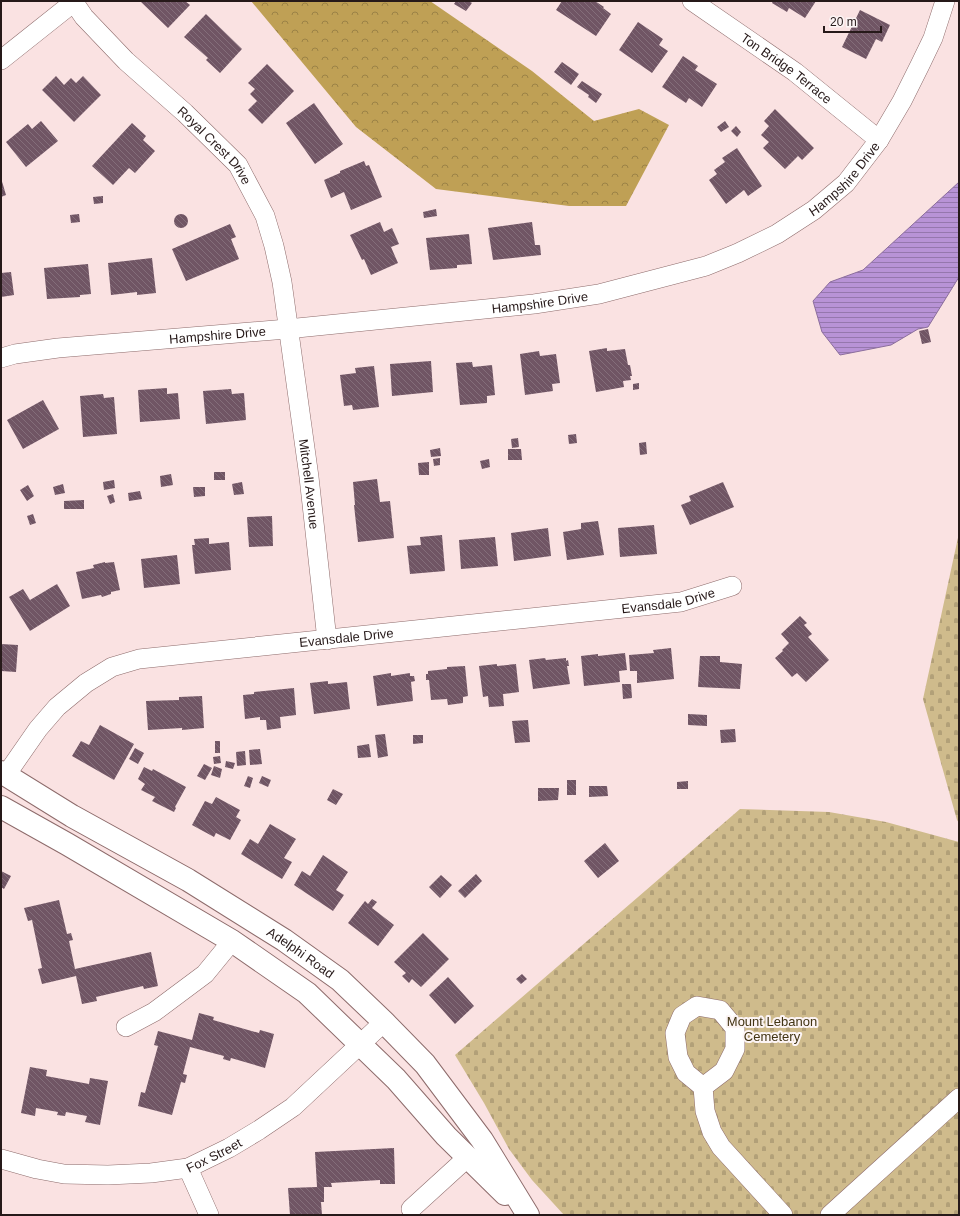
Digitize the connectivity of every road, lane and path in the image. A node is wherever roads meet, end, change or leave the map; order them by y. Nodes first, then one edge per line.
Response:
1 (73, 1) edge
2 (692, 1) edge
3 (945, 1) edge
4 (1, 60) edge
5 (879, 140) junction
6 (287, 329) junction
7 (1, 358) edge
8 (732, 586) dead end
9 (327, 640) junction
10 (3, 773) edge
11 (1, 807) edge
12 (232, 941) junction
13 (384, 1022) junction
14 (126, 1027) dead end
15 (360, 1044) junction
16 (703, 1087) dead end
17 (959, 1098) edge
18 (468, 1157) junction
19 (1, 1159) edge
20 (188, 1168) junction
21 (411, 1209) dead end
22 (205, 1212) edge
23 (527, 1215) edge
24 (783, 1215) edge
25 (830, 1215) edge

1 - 4 street
1 - 6 street, Royal Crest Drive
2 - 5 street, Ton Bridge Terrace
3 - 5 street, Hampshire Drive
5 - 6 street, Hampshire Drive
6 - 7 street, Hampshire Drive
6 - 9 street, Mitchell Avenue
8 - 9 street, Evansdale Drive
9 - 10 street, Evansdale Drive
10 - 13 main road, Adelphi Road
11 - 12 main road, Adelphi Road
12 - 14 street
12 - 15 main road, Adelphi Road
13 - 15 street, Fox Street
13 - 23 main road, Adelphi Road
15 - 18 main road, Adelphi Road
15 - 20 street, Fox Street
16 - 24 street
17 - 25 street
18 - 21 street
18 - 23 main road, Adelphi Road
19 - 20 street, Fox Street
20 - 22 street

